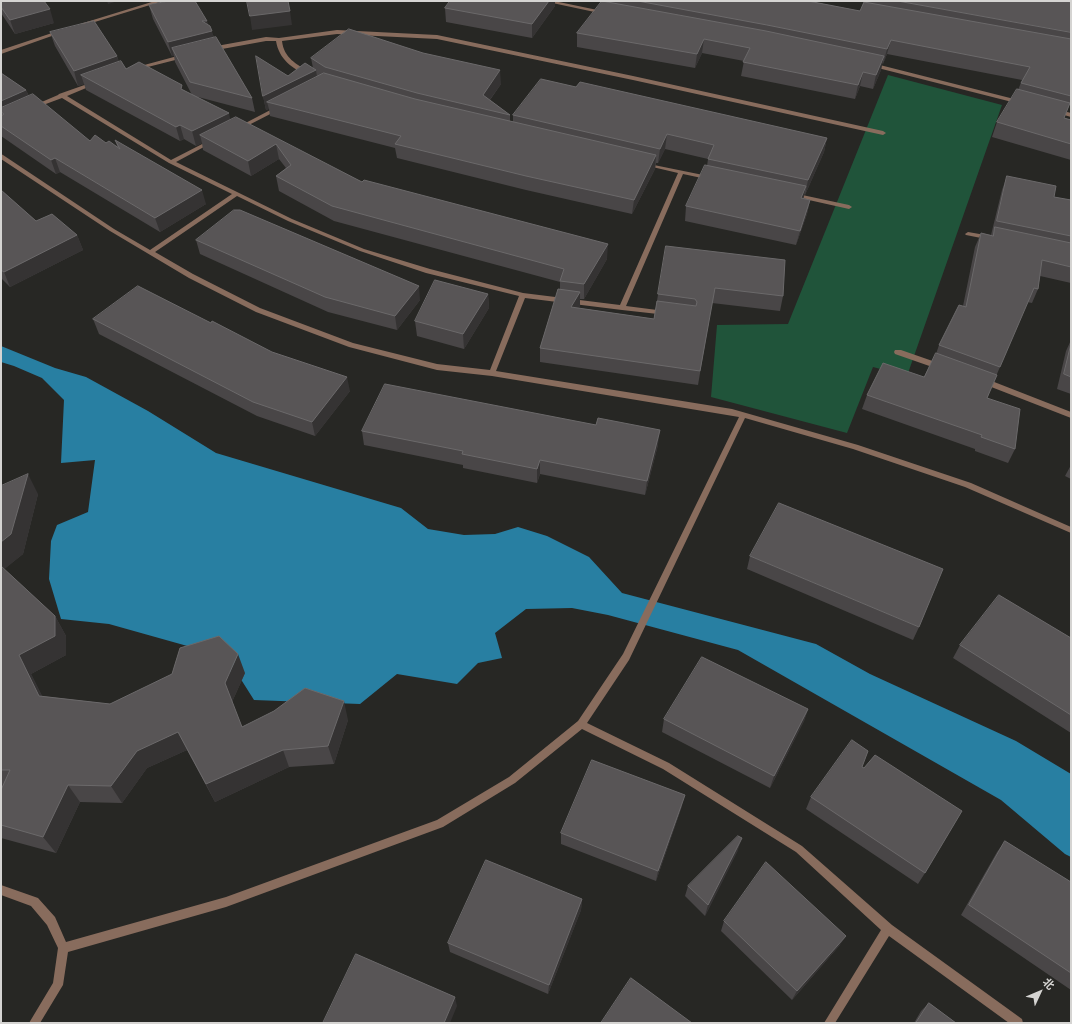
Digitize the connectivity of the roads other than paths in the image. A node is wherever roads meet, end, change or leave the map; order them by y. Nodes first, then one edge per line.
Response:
1 (160, 1) edge
2 (546, 1) edge
3 (613, 14) edge
4 (75, 27) edge
5 (68, 29) edge
6 (279, 40) junction
7 (206, 50) edge
8 (1, 52) edge
9 (192, 54) edge
10 (868, 64) edge
11 (126, 71) edge
12 (312, 76) edge
13 (105, 79) edge
14 (61, 95) junction
15 (1025, 103) edge
16 (283, 105) edge
17 (28, 109) edge
18 (1048, 109) edge
19 (1071, 115) edge
20 (234, 130) edge
21 (883, 133) dead end
22 (220, 137) edge
23 (1, 156) edge
24 (171, 162) junction
25 (642, 163) edge
26 (681, 172) junction
27 (719, 180) edge
28 (236, 194) junction
29 (788, 194) edge
30 (849, 207) dead end
31 (968, 234) dead end
32 (998, 239) edge
33 (150, 253) junction
34 (523, 295) junction
35 (622, 308) junction
36 (676, 315) edge
37 (898, 352) dead end
38 (947, 369) edge
39 (492, 373) junction
40 (975, 378) edge
41 (743, 415) junction
42 (1071, 415) edge
43 (1071, 530) edge
44 (581, 724) junction
45 (1, 890) edge
46 (888, 929) junction
47 (63, 948) junction
48 (34, 1023) edge
49 (828, 1023) edge
50 (1018, 1023) edge

1 - 4 street
2 - 3 street
5 - 8 street
6 - 7 street
6 - 12 street
6 - 21 street
9 - 11 street
10 - 15 street
13 - 14 street
14 - 17 street
14 - 24 street
16 - 20 street
18 - 19 street
22 - 24 street
23 - 33 street
24 - 28 street
25 - 26 street
26 - 27 street
26 - 35 street
28 - 33 street
28 - 34 street
29 - 30 street
31 - 32 street
33 - 39 street
34 - 35 street
34 - 39 street
35 - 36 street
37 - 38 street
39 - 41 street
40 - 42 street
41 - 43 street
41 - 44 street
44 - 46 street
44 - 47 street
45 - 47 street
46 - 49 street
46 - 50 street
47 - 48 street

